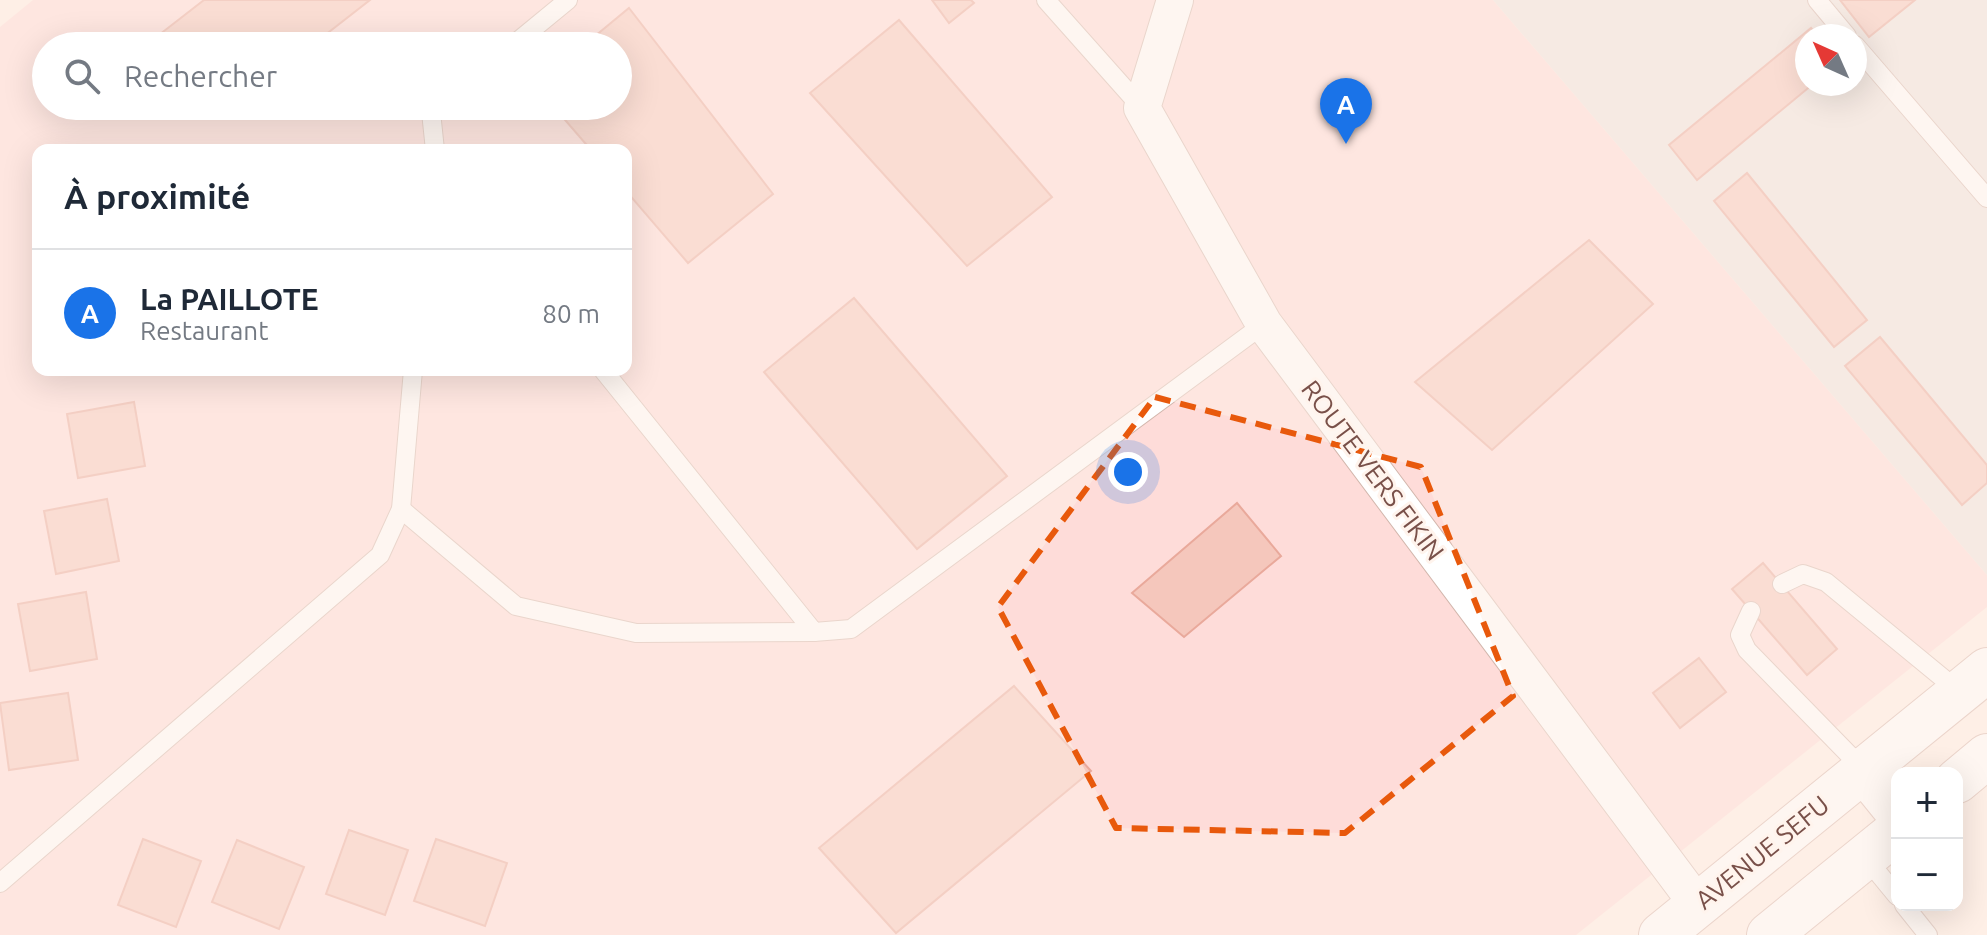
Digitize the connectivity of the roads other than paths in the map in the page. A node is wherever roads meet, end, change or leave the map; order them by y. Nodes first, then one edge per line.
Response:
1 (568, 0) edge
2 (1046, 0) edge
3 (1175, 0) edge
4 (1817, 0) edge
5 (1837, 24) edge
6 (529, 32) edge
7 (1867, 59) edge
8 (1142, 108) junction
9 (432, 120) edge
10 (434, 144) edge
11 (1987, 198) edge
12 (1264, 324) junction
13 (412, 376) edge
14 (608, 376) edge
15 (401, 509) junction
16 (1782, 584) dead end
17 (1751, 611) dead end
18 (814, 632) junction
19 (1974, 682) edge
20 (1987, 756) edge
21 (1863, 769) junction
22 (1963, 776) edge
23 (1891, 804) edge
24 (1881, 844) edge
25 (1891, 876) edge
26 (0, 883) edge
27 (1698, 905) junction
28 (1909, 911) edge
29 (1661, 935) edge
30 (1769, 935) edge
31 (1928, 935) edge

1 - 6 lane
2 - 8 lane
3 - 8 street
4 - 5 lane
7 - 11 lane
8 - 12 street, ROUTE VERS FIKIN
9 - 10 lane
12 - 18 lane
12 - 27 street, ROUTE VERS FIKIN
13 - 15 lane
14 - 18 lane
15 - 18 lane
15 - 26 lane
16 - 19 lane
17 - 21 lane
19 - 21 main road, AVENUE SEFU
20 - 22 main road
21 - 23 main road
21 - 27 main road, AVENUE SEFU
24 - 25 lane
24 - 30 main road
27 - 29 main road, AVENUE SEFU
28 - 31 lane

